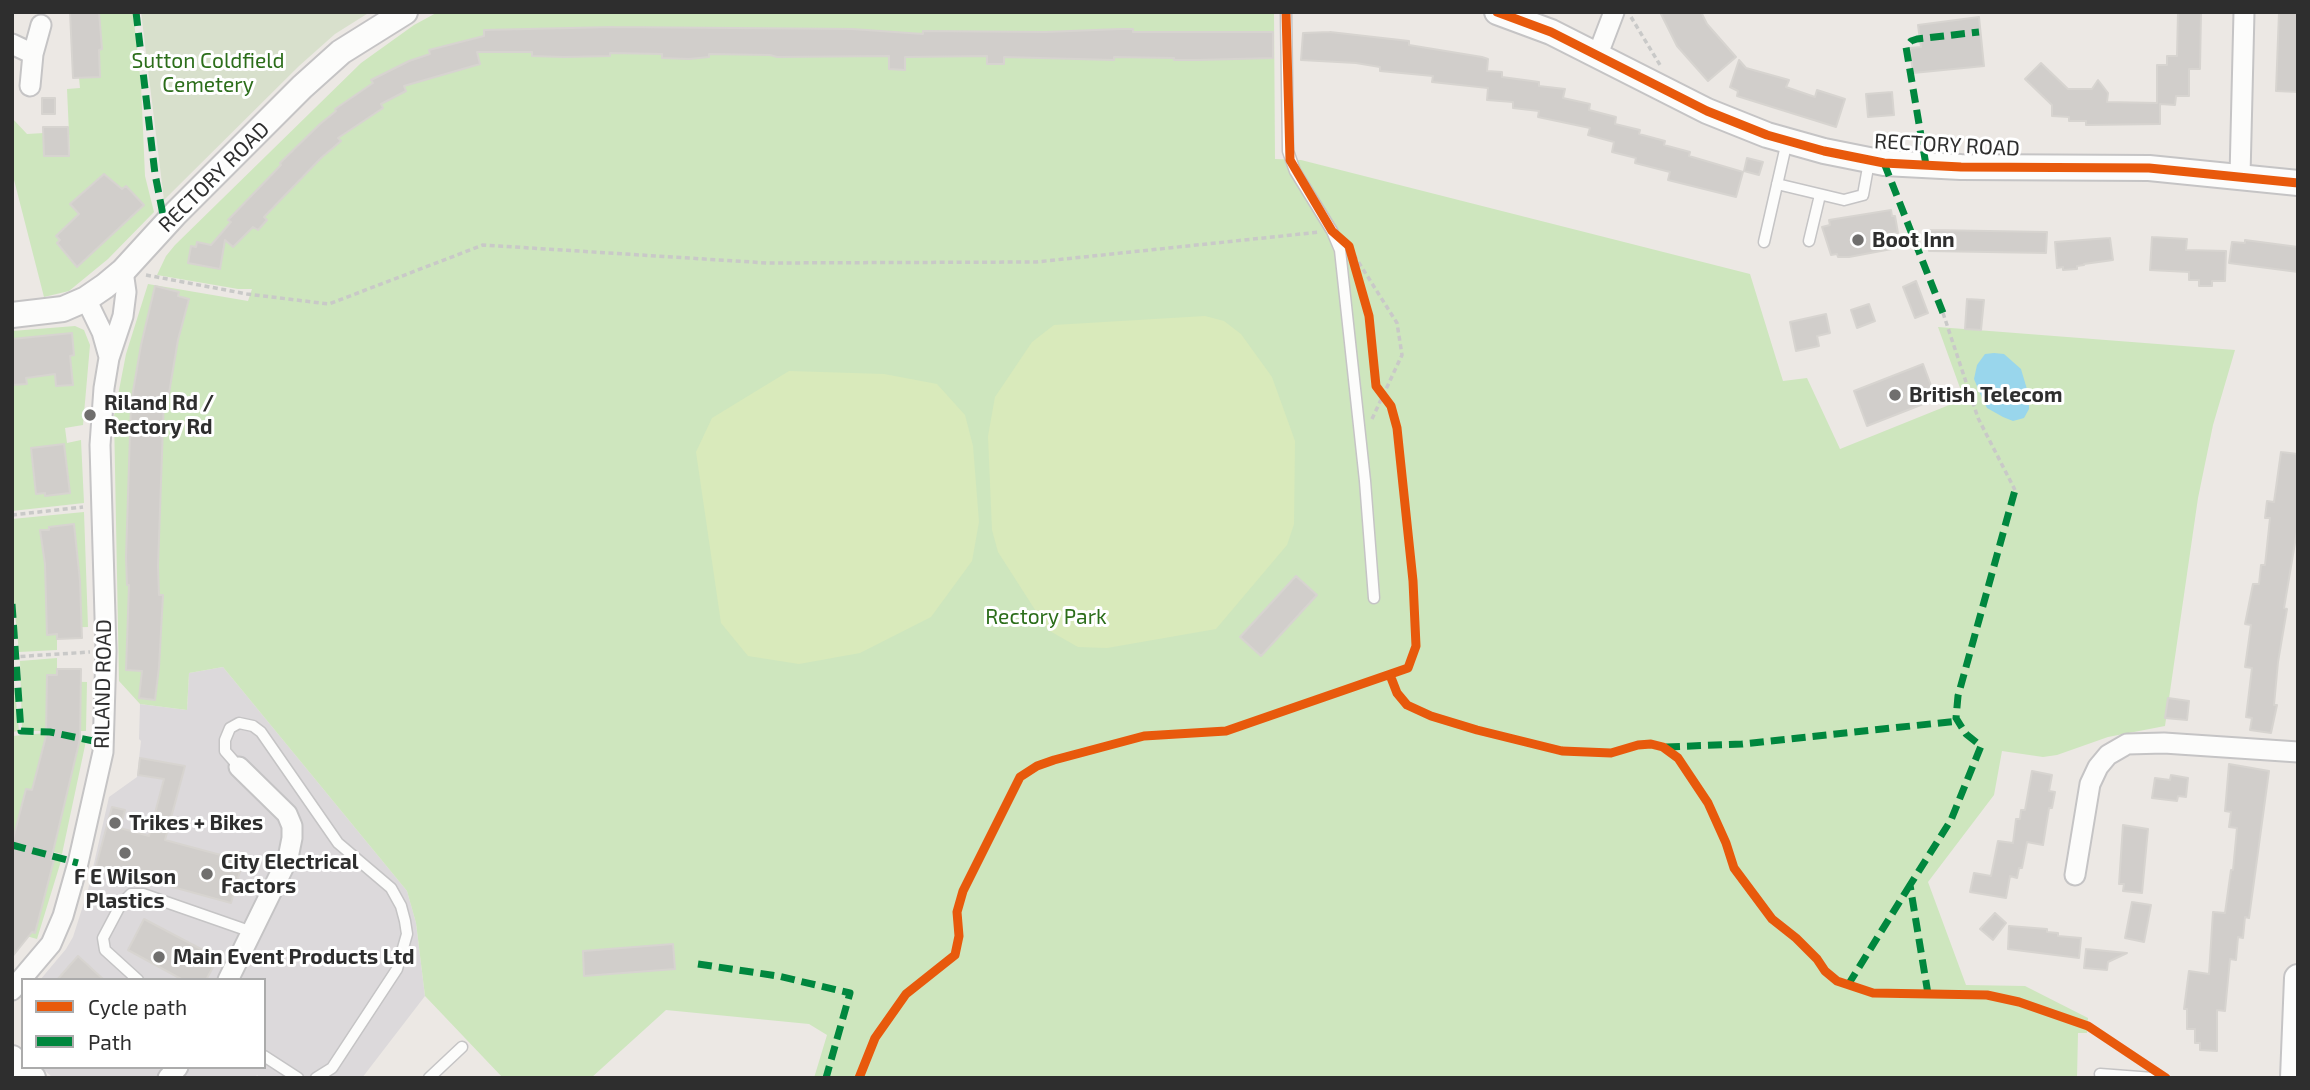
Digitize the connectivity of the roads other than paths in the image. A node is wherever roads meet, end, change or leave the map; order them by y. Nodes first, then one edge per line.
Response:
1 (405, 12) edge
2 (1286, 12) edge
3 (1497, 12) edge
4 (1614, 12) edge
5 (2244, 12) edge
6 (41, 25) dead end
7 (12, 44) edge
8 (33, 54) junction
9 (1598, 54) junction
10 (30, 86) dead end
11 (1787, 141) junction
12 (1869, 160) junction
13 (2241, 176) junction
14 (2298, 183) edge
15 (1777, 184) junction
16 (1821, 195) junction
17 (1809, 241) dead end
18 (1763, 242) dead end
19 (123, 271) junction
20 (86, 299) junction
21 (12, 315) edge
22 (109, 358) junction
23 (1374, 598) dead end
24 (2298, 752) edge
25 (239, 767) joint
26 (2075, 875) dead end
27 (252, 932) junction
28 (22, 978) edge
29 (136, 978) edge
30 (229, 978) edge
31 (2298, 978) edge
32 (2297, 1005) edge
33 (462, 1047) dead end
34 (266, 1057) edge
35 (2101, 1074) dead end
36 (298, 1078) edge
37 (316, 1078) edge
38 (429, 1078) edge
39 (2153, 1078) edge
40 (2294, 1078) edge

1 - 19 street, RECTORY ROAD
2 - 23 lane
3 - 9 street, RECTORY ROAD
4 - 9 street
5 - 13 street
6 - 8 street
7 - 8 street
8 - 10 street
9 - 11 street, RECTORY ROAD
11 - 12 street, RECTORY ROAD
11 - 15 lane
12 - 13 street, RECTORY ROAD
12 - 16 lane
13 - 14 street, RECTORY ROAD
15 - 16 lane
15 - 18 lane
16 - 17 lane
19 - 20 street, RECTORY ROAD
19 - 22 street, RILAND ROAD
20 - 21 street, RECTORY ROAD
20 - 22 street, RILAND ROAD
22 - 28 street, RILAND ROAD
24 - 26 street
25 - 27 street
25 - 37 lane
27 - 29 lane
27 - 30 street
31 - 32 main road
32 - 40 main road
33 - 38 lane
34 - 36 lane
35 - 39 lane

